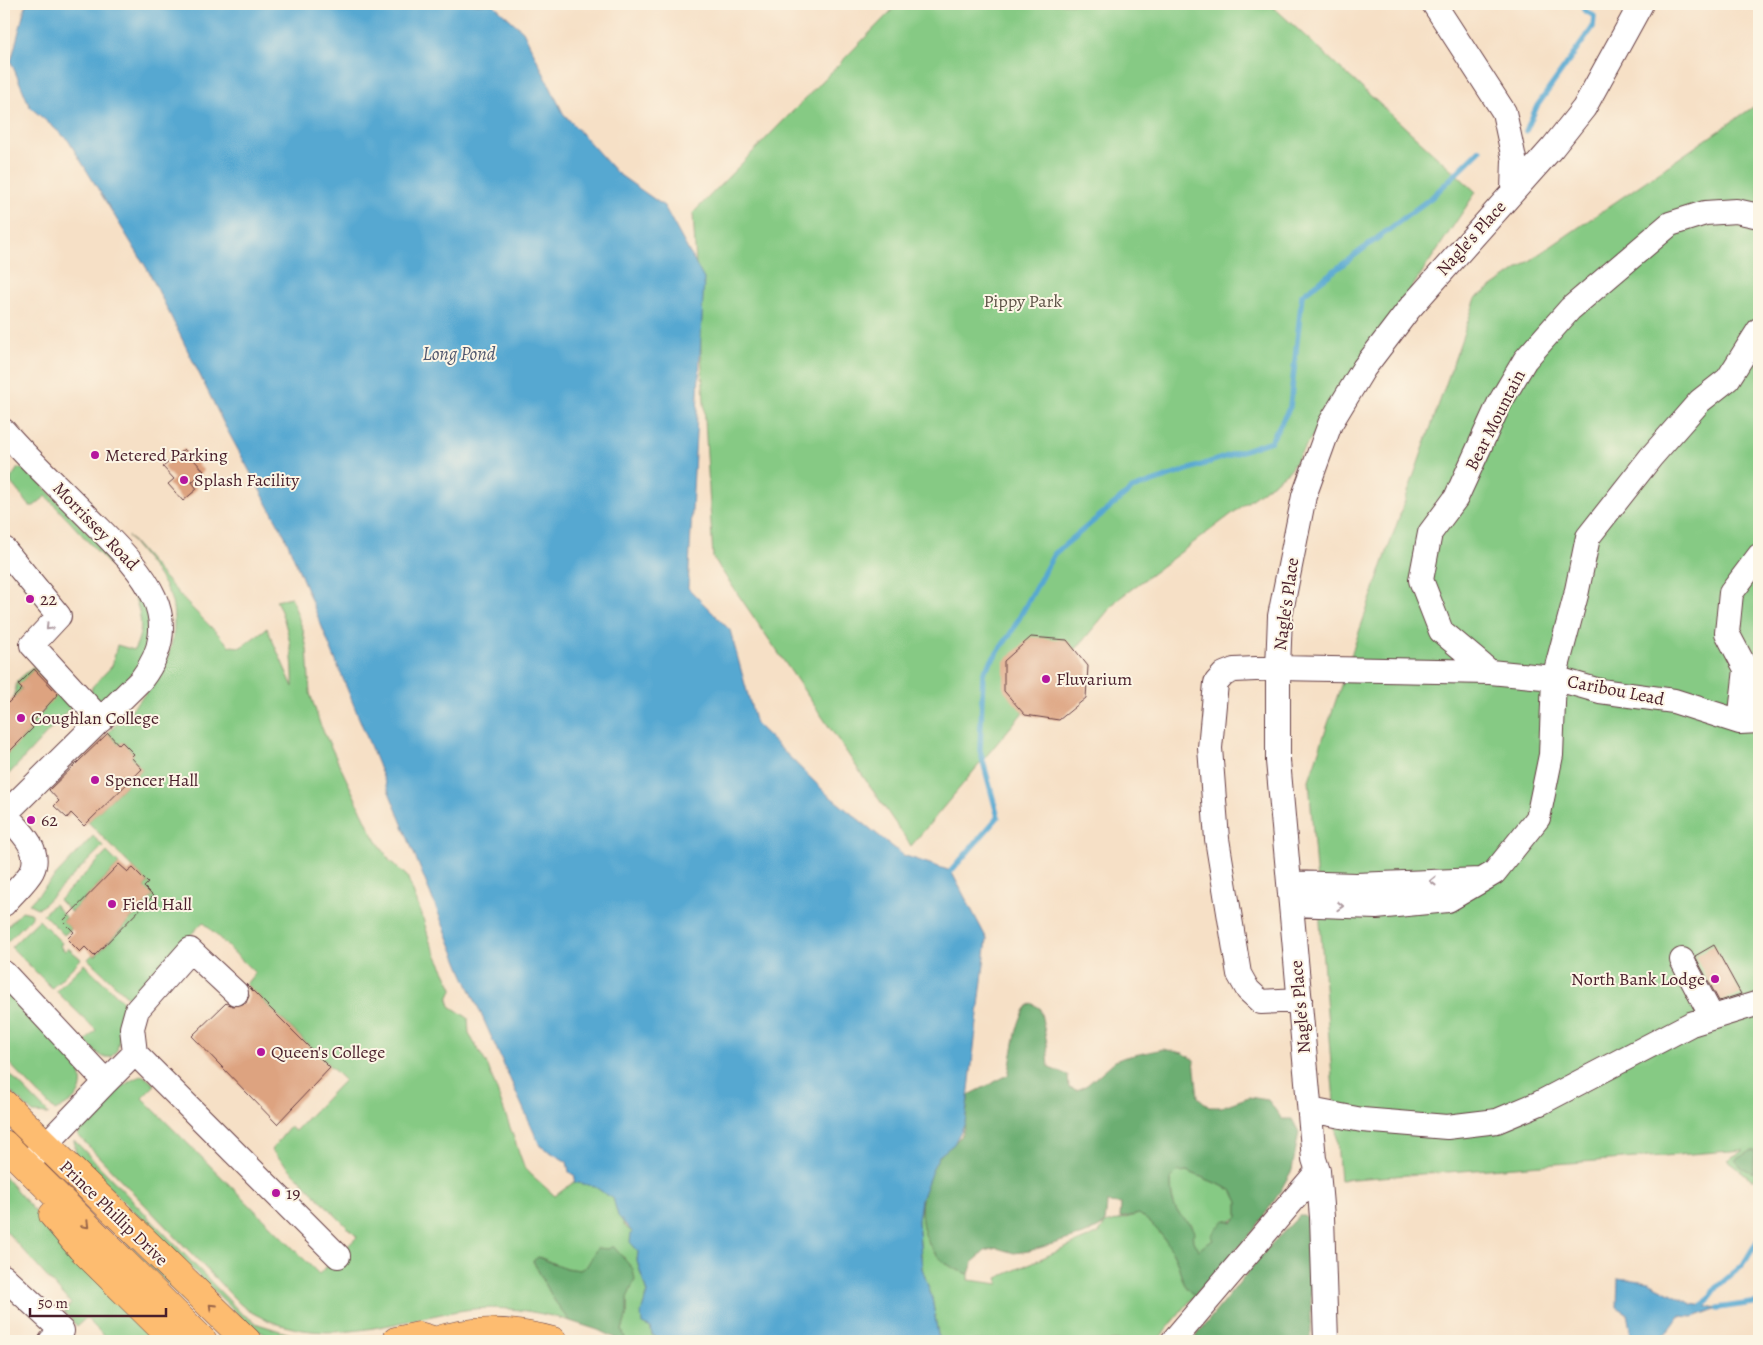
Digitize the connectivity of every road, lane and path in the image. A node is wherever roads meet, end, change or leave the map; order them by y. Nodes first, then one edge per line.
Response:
1 (1434, 4) edge
2 (1641, 4) edge
3 (1513, 191) junction
4 (1759, 216) edge
5 (1759, 330) edge
6 (7, 441) edge
7 (4, 549) edge
8 (1759, 556) edge
9 (1278, 668) junction
10 (1490, 672) junction
11 (1554, 678) junction
12 (101, 720) junction
13 (1750, 722) edge
14 (5, 814) edge
15 (1290, 894) junction
16 (4, 904) edge
17 (1682, 960) dead end
18 (4, 973) edge
19 (236, 994) dead end
20 (1300, 1000) junction
21 (1759, 1003) edge
22 (1712, 1018) junction
23 (135, 1053) junction
24 (106, 1082) junction
25 (4, 1104) edge
26 (1310, 1110) junction
27 (4, 1144) edge
28 (44, 1145) junction
29 (26, 1166) junction
30 (1318, 1171) junction
31 (338, 1256) dead end
32 (4, 1277) edge
33 (57, 1336) edge
34 (175, 1341) edge
35 (203, 1341) edge
36 (247, 1341) edge
37 (396, 1341) edge
38 (436, 1341) edge
39 (553, 1341) edge
40 (1173, 1341) edge
41 (1326, 1341) edge

1 - 3 street
2 - 3 street, Nagle's Place
3 - 9 street, Nagle's Place
4 - 10 street, Bear Mountain
5 - 11 street
6 - 12 street, Morrissey Road
7 -> 12 street
8 - 13 street, Caribou Lead
9 - 10 street, Caribou Lead
9 - 15 street, Nagle's Place
9 - 20 street, Caribou Lead
10 - 11 street, Caribou Lead
11 - 13 street, Caribou Lead
11 - 15 street
12 - 14 street, Morrissey Road
14 - 16 street
15 - 20 street, Nagle's Place
17 - 22 street
18 - 24 street
19 - 23 street
20 - 26 street, Nagle's Place
21 - 22 street
22 - 26 street
23 - 24 street
23 - 31 street
24 - 28 street
25 - 28 main road, Prince Phillip Drive
26 - 30 street, Nagle's Place
27 - 29 main road, Prince Phillip Drive
28 - 29 street
36 -> 28 main road, Prince Phillip Drive
29 - 34 main road
29 -> 35 main road, Prince Phillip Drive
30 - 40 street
30 - 41 street, Nagle's Place
32 - 33 street
37 - 38 main road
38 - 39 main road

